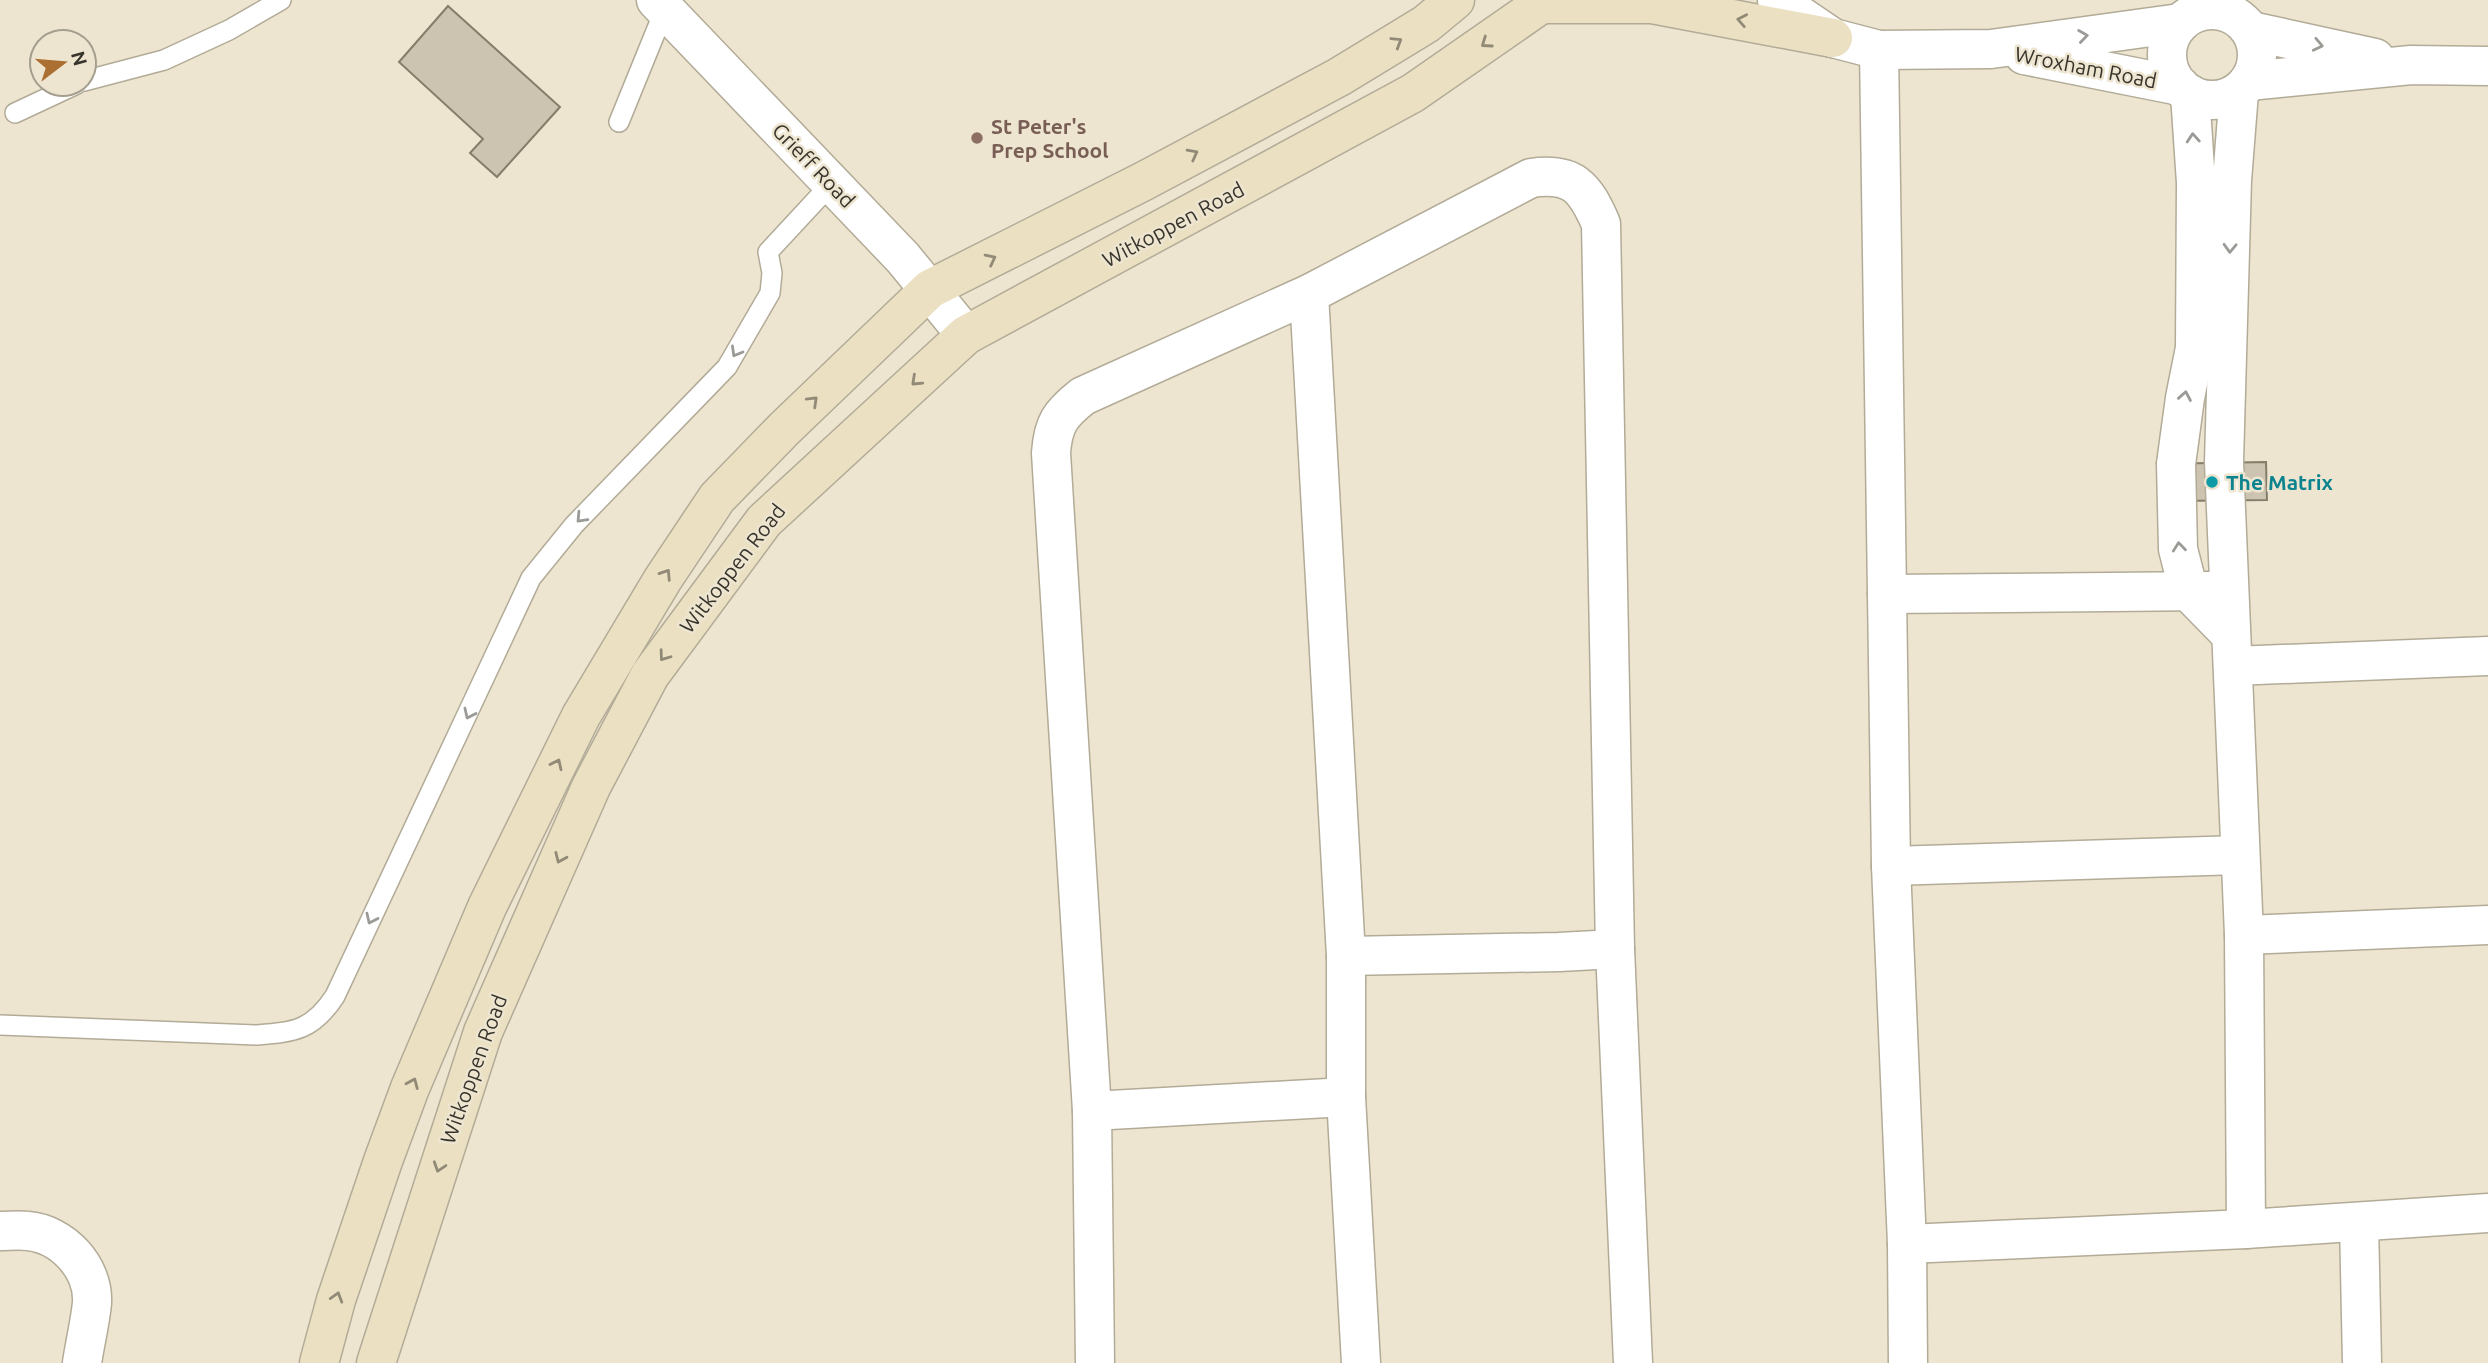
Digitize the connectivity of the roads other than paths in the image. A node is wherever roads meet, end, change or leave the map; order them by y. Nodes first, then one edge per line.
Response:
1 (281, 0) edge
2 (1455, 0) edge
3 (1777, 0) edge
4 (1799, 0) edge
5 (1544, 2) edge
6 (661, 4) edge
7 (2180, 23) junction
8 (2251, 31) junction
9 (1833, 38) junction
10 (1992, 49) junction
11 (1879, 50) junction
12 (2411, 65) junction
13 (2488, 66) edge
14 (98, 77) edge
15 (2244, 86) junction
16 (2185, 90) junction
17 (47, 98) edge
18 (15, 113) dead end
19 (619, 122) dead end
20 (832, 183) junction
21 (930, 289) junction
22 (1309, 293) junction
23 (966, 335) junction
24 (2228, 591) junction
25 (2189, 592) junction
26 (1887, 594) junction
27 (2232, 650) junction
28 (2488, 656) edge
29 (2239, 855) junction
30 (1891, 866) junction
31 (2488, 925) edge
32 (2244, 935) junction
33 (1615, 949) junction
34 (1346, 956) junction
35 (0, 1025) edge
36 (1346, 1097) junction
37 (1092, 1111) junction
38 (2488, 1213) edge
39 (2359, 1222) junction
40 (2246, 1229) junction
41 (0, 1231) edge
42 (1907, 1244) junction
43 (82, 1363) edge
44 (319, 1363) edge
45 (376, 1363) edge
46 (1095, 1363) edge
47 (1361, 1363) edge
48 (1633, 1363) edge
49 (1908, 1363) edge
50 (2362, 1363) edge

1 - 14 lane
21 -> 2 main road
3 - 9 street, Wroxham Road
4 - 9 main road
9 -> 5 main road
5 -> 23 main road, Witkoppen Road
6 - 19 lane
6 - 20 street, Grieff Road
7 - 8 street
10 -> 7 street, Wroxham Road
7 - 16 street
8 -> 12 street
8 - 15 street
9 - 11 street, Wroxham Road
10 - 11 street, Wroxham Road
10 - 16 street, Wroxham Road
11 - 26 street
12 - 13 street
12 - 15 street
15 - 16 street
15 -> 24 street
25 -> 16 street
17 - 18 lane
20 - 21 street, Grieff Road
20 -> 35 lane
21 - 23 street, Grieff Road
44 -> 21 main road
22 - 33 street
22 - 34 street
22 - 37 street
23 -> 45 main road, Witkoppen Road
24 - 25 street
24 - 27 street
25 - 26 street
25 - 27 street
26 - 30 street
27 - 28 street
27 - 29 street
29 - 30 street
29 - 32 street
30 - 42 street
31 - 32 street
32 - 40 street
33 - 34 street
33 - 48 street
34 - 36 street
36 - 37 street
36 - 47 street
37 - 46 street
38 - 39 street
39 - 40 street
39 - 50 street
40 - 42 street
41 - 43 street
42 - 49 street

